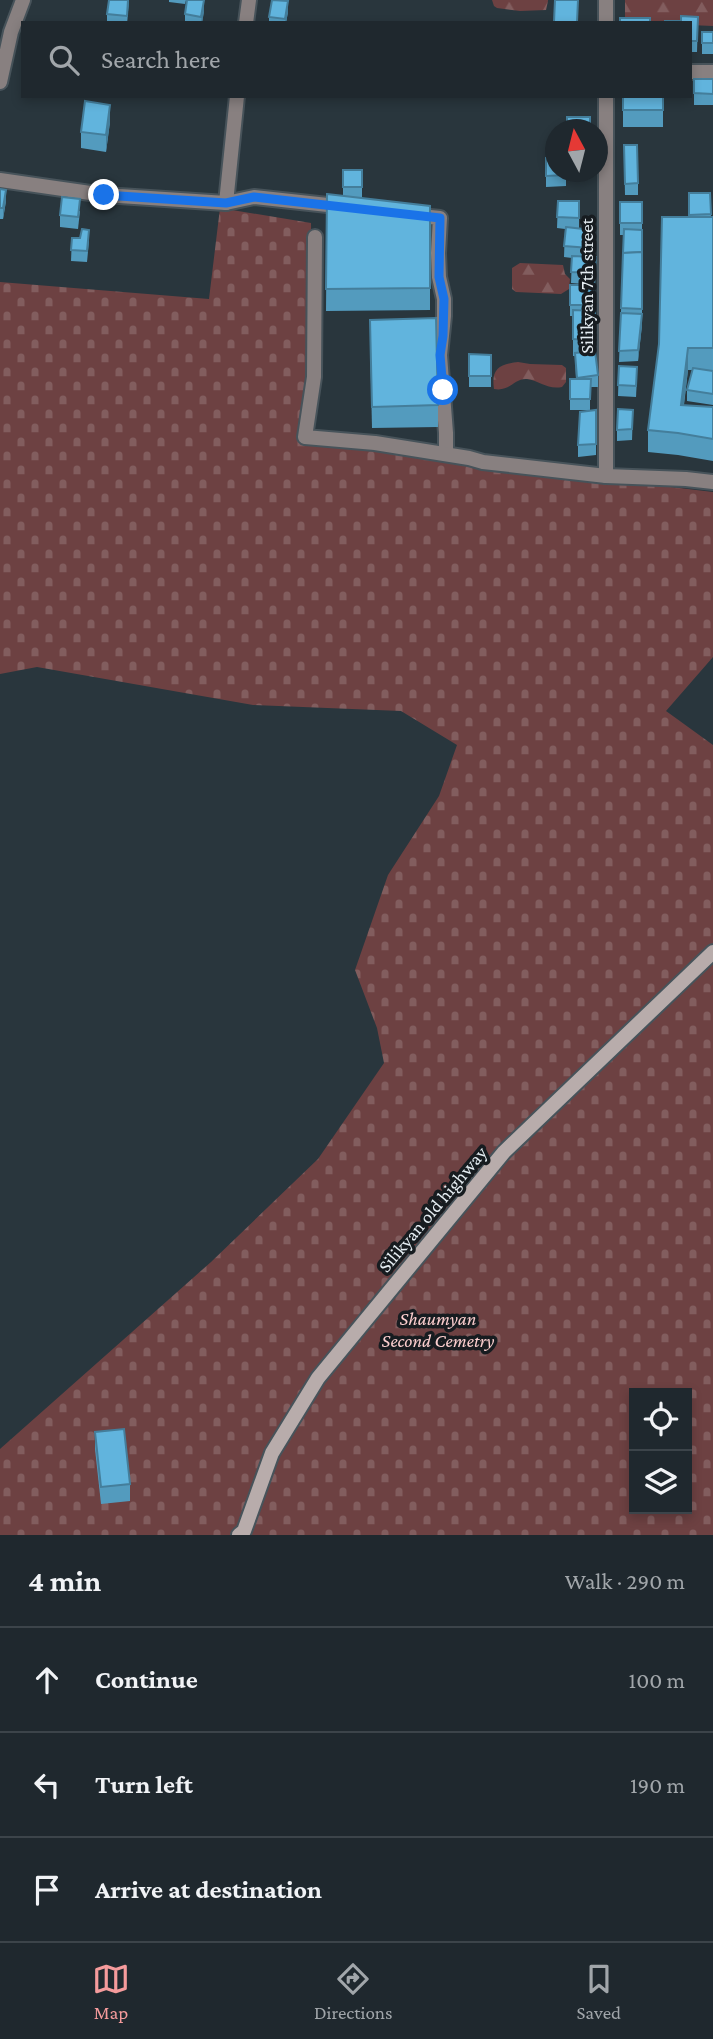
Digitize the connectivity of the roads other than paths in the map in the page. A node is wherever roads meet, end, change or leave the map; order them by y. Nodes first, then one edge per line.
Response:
1 (23, 0) edge
2 (249, 0) edge
3 (606, 0) edge
4 (246, 21) edge
5 (606, 21) edge
6 (19, 23) edge
7 (692, 72) edge
8 (713, 72) edge
9 (0, 82) edge
10 (237, 98) edge
11 (606, 98) edge
12 (0, 180) edge
13 (226, 203) junction
14 (359, 209) edge
15 (398, 213) edge
16 (315, 237) dead end
17 (446, 454) junction
18 (606, 476) junction
19 (713, 482) edge
20 (713, 952) edge
21 (239, 1535) edge

1 - 6 street
2 - 4 street
3 - 5 street
6 - 9 street
7 - 8 street
10 - 13 street
11 - 18 street, Silikyan 7th street
12 - 13 street
13 - 14 street
15 - 17 street
16 - 17 street
17 - 18 street
18 - 19 street
20 - 21 street, Silikyan old highway

